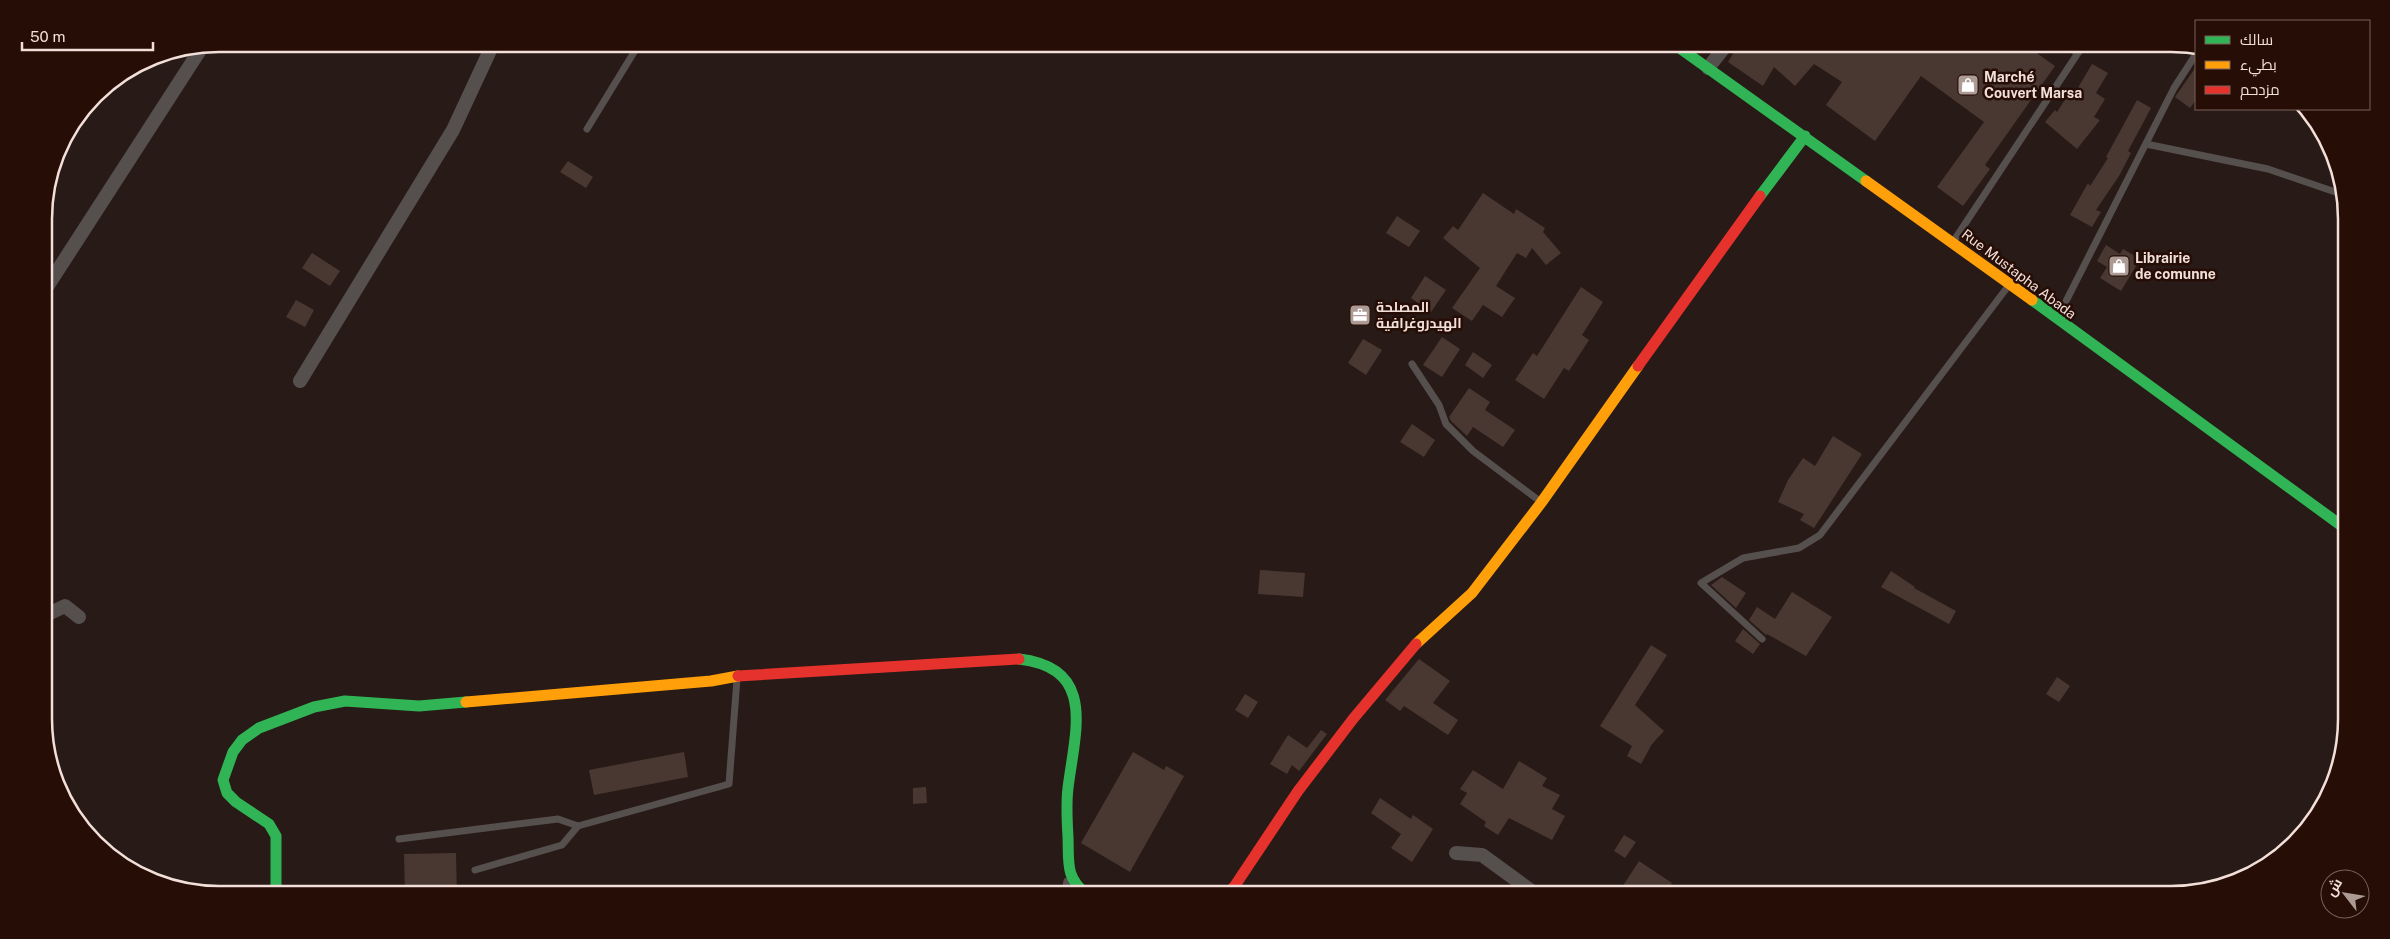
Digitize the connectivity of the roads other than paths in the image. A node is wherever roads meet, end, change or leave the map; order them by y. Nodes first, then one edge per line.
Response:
1 (489, 52) edge
2 (634, 52) edge
3 (1685, 52) edge
4 (1721, 52) edge
5 (2078, 53) edge
6 (197, 54) edge
7 (2195, 56) edge
8 (1708, 68) junction
9 (587, 129) dead end
10 (1805, 136) junction
11 (2146, 144) junction
12 (2335, 192) edge
13 (1953, 243) junction
14 (53, 278) edge
15 (2009, 285) junction
16 (2056, 320) junction
17 (1412, 364) dead end
18 (300, 381) dead end
19 (1541, 503) junction
20 (2338, 523) edge
21 (52, 613) edge
22 (79, 617) dead end
23 (1762, 639) dead end
24 (738, 676) junction
25 (578, 826) junction
26 (399, 838) dead end
27 (1456, 853) dead end
28 (474, 870) dead end
29 (1069, 876) junction
30 (276, 886) edge
31 (1066, 886) edge
32 (1076, 886) edge
33 (1235, 886) edge
34 (1525, 886) edge

1 - 18 street
2 - 9 lane
3 - 8 street, Rue Mustapha Abada
4 - 8 street
5 - 13 lane
6 - 14 street
7 - 11 lane
8 - 10 street, Rue Mustapha Abada
10 - 13 street, Rue Mustapha Abada
10 - 19 street
11 - 12 lane
11 - 16 lane
13 - 15 street, Rue Mustapha Abada
15 - 16 street, Rue Mustapha Abada
15 - 23 lane
16 - 20 street, Rue Mustapha Abada
17 - 19 lane
19 - 33 street
21 - 22 street
24 - 25 lane
24 - 29 street
24 - 30 street
25 - 26 lane
25 - 28 lane
27 - 34 street
29 - 31 lane
29 - 32 street

